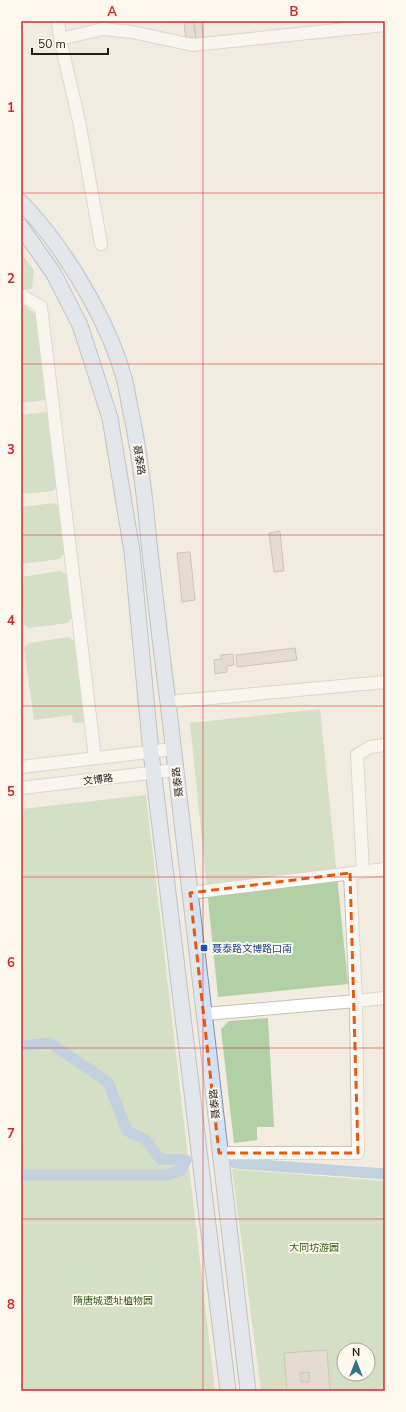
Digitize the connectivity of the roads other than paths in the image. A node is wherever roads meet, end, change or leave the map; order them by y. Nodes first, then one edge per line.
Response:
1 (58, 21) edge
2 (385, 25) edge
3 (60, 39) junction
4 (21, 202) edge
5 (21, 227) edge
6 (101, 244) dead end
7 (21, 295) edge
8 (385, 682) edge
9 (168, 702) junction
10 (385, 745) edge
11 (173, 749) junction
12 (151, 752) junction
13 (95, 758) junction
14 (21, 767) edge
15 (176, 770) junction
16 (154, 773) junction
17 (21, 788) edge
18 (385, 869) edge
19 (363, 872) junction
20 (350, 873) junction
21 (190, 893) junction
22 (385, 998) edge
23 (356, 1001) junction
24 (205, 1014) junction
25 (219, 1153) junction
26 (228, 1391) edge
27 (248, 1391) edge

1 - 3 street
2 - 3 street
3 - 6 street
4 - 9 main road, 聂泰路
5 - 12 main road, 聂泰路
7 - 13 street
8 - 9 street
9 - 11 main road, 聂泰路
10 - 19 street
11 - 12 street
11 - 15 main road, 聂泰路
12 - 13 street
12 - 16 main road, 聂泰路
13 - 14 street
15 - 16 street, 文博路
15 - 21 main road, 聂泰路
16 - 17 street, 文博路
16 - 26 main road, 聂泰路
18 - 19 street
19 - 20 street
20 - 21 street
20 - 23 street
21 - 24 main road, 聂泰路
22 - 23 street
23 - 24 street
23 - 25 street
24 - 25 main road, 聂泰路
25 - 27 main road, 聂泰路

